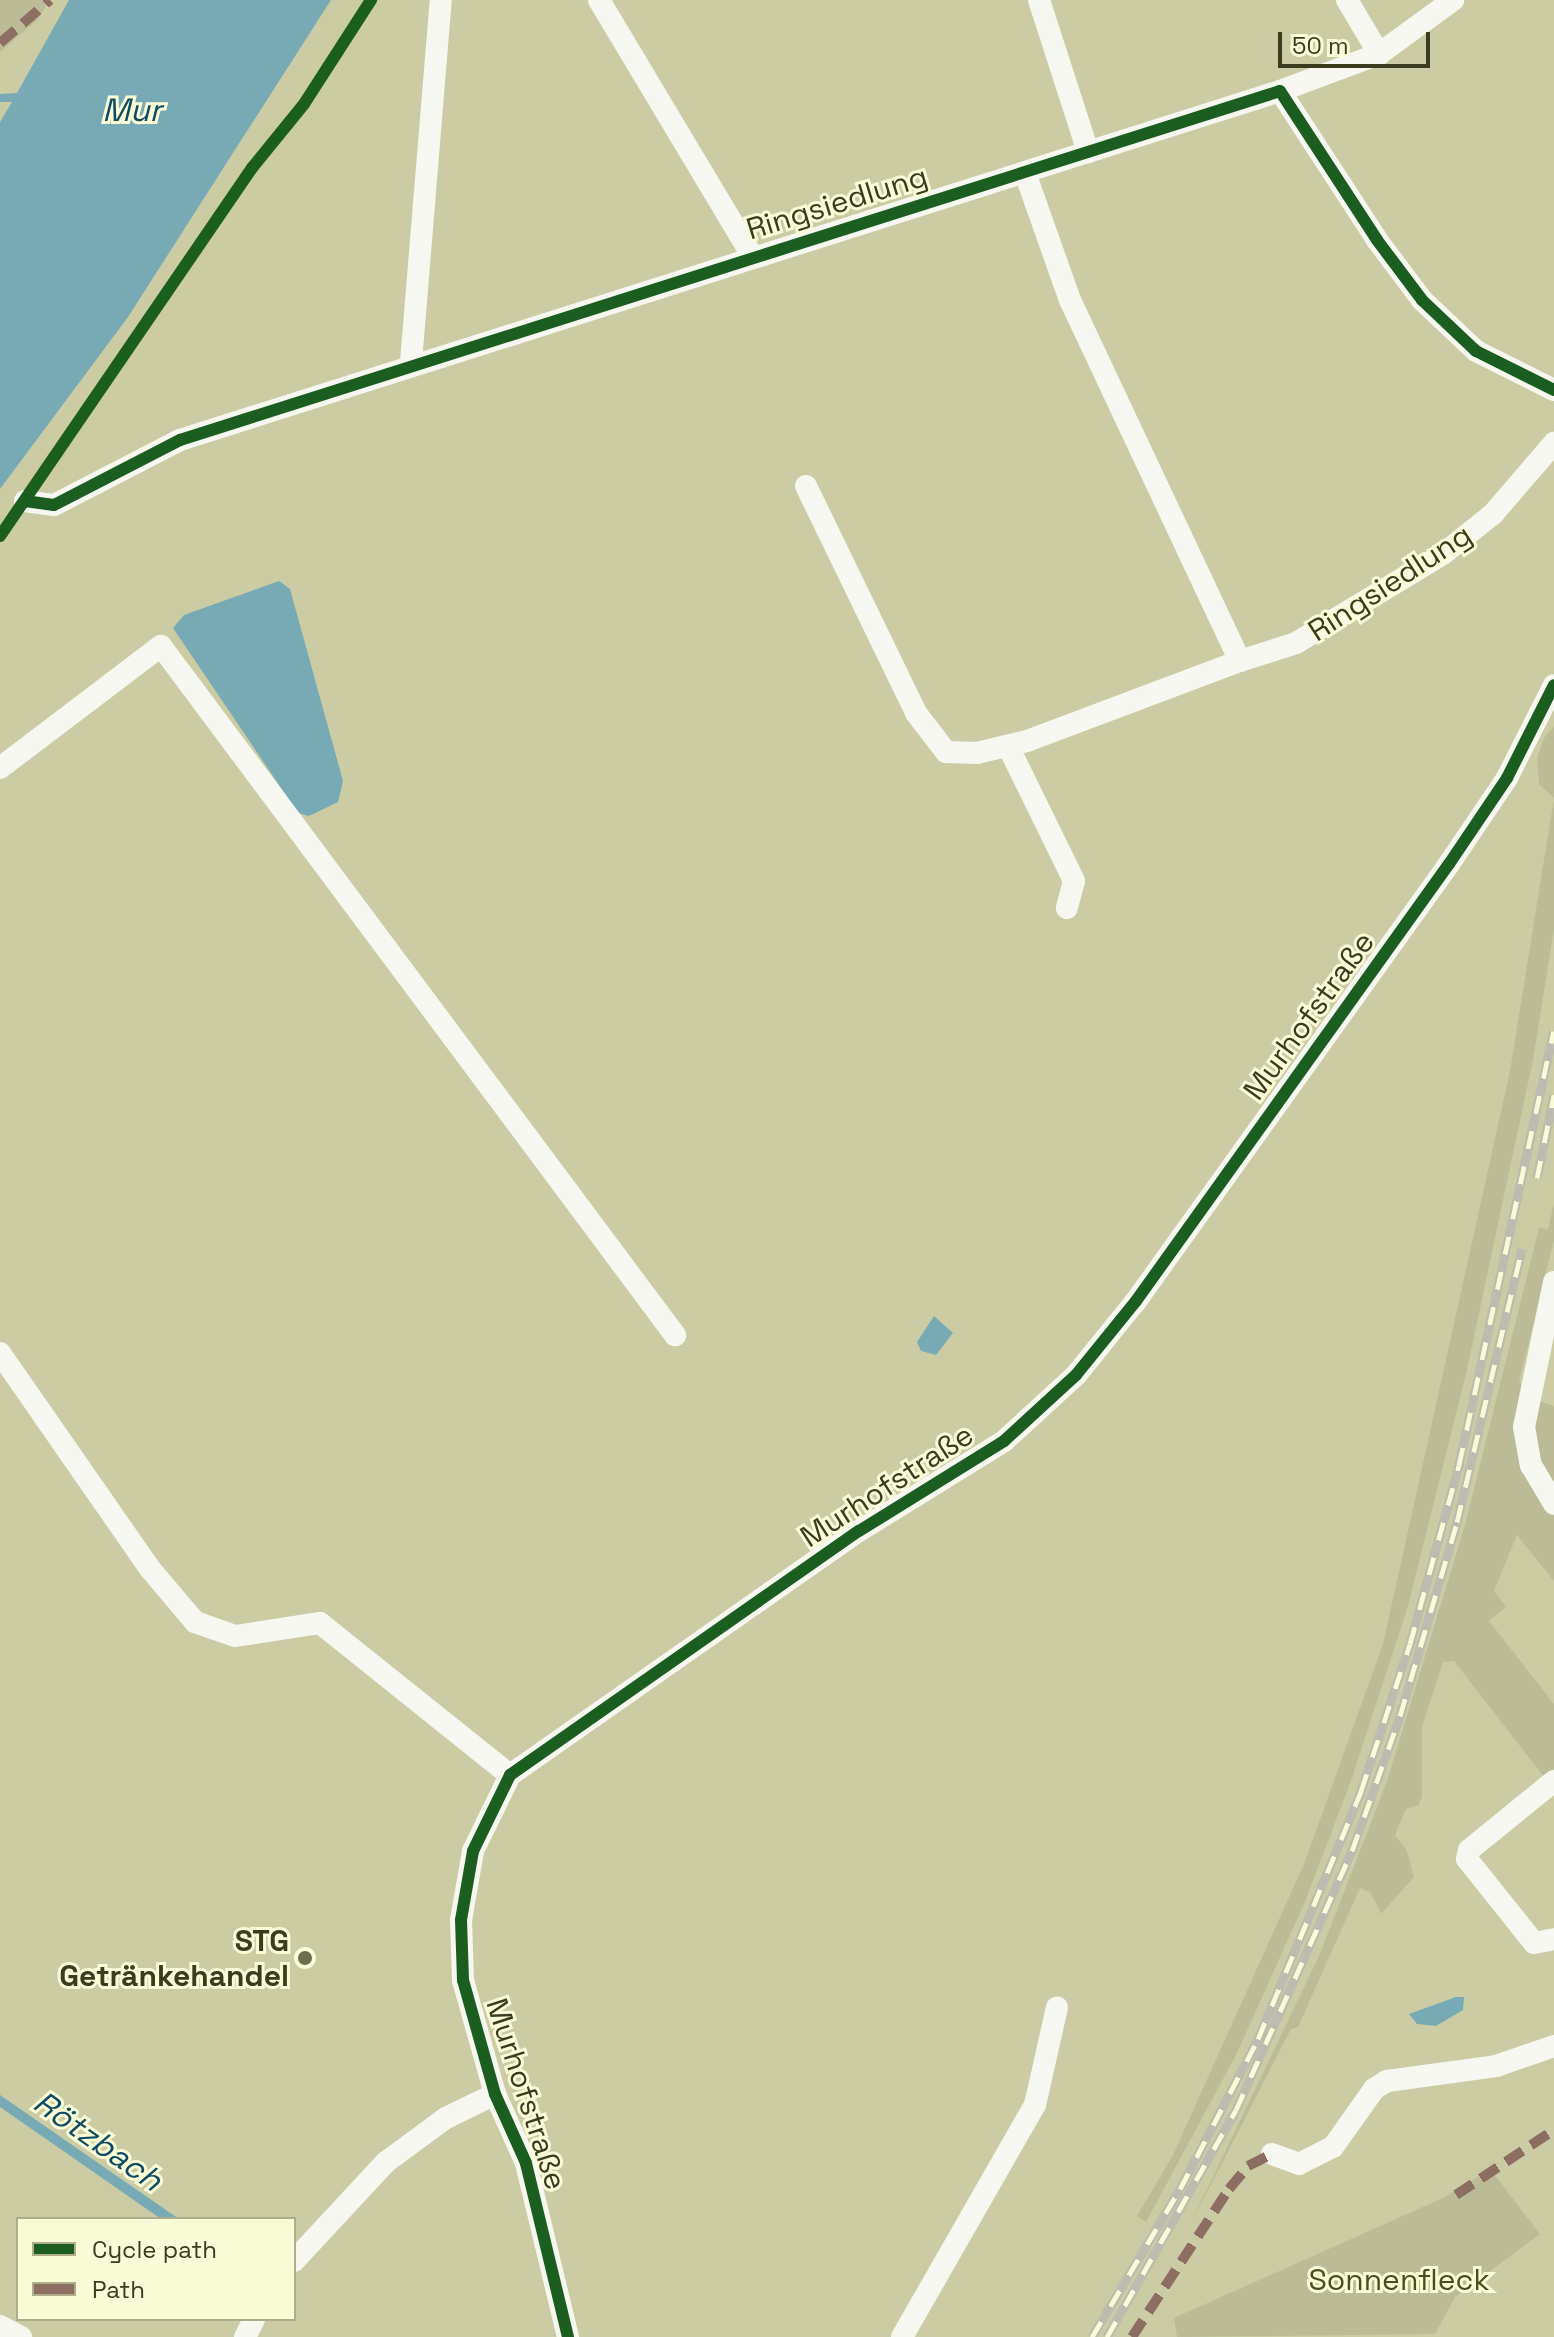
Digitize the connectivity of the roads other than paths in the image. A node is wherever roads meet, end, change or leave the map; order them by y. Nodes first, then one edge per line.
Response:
1 (441, 0) edge
2 (599, 0) edge
3 (1039, 0) edge
4 (1347, 0) edge
5 (1453, 0) edge
6 (1379, 54) junction
7 (1280, 91) junction
8 (1088, 152) junction
9 (1025, 173) junction
10 (752, 256) junction
11 (411, 362) junction
12 (1554, 390) edge
13 (1554, 443) edge
14 (806, 486) dead end
15 (25, 501) dead end
16 (1240, 661) junction
17 (1554, 685) edge
18 (1008, 746) junction
19 (0, 768) edge
20 (1067, 908) dead end
21 (1554, 1282) edge
22 (675, 1335) dead end
23 (0, 1353) edge
24 (1554, 1504) edge
25 (510, 1775) junction
26 (1554, 1781) edge
27 (1554, 1939) edge
28 (1057, 2007) dead end
29 (1554, 2046) edge
30 (495, 2094) junction
31 (1272, 2154) dead end
32 (296, 2259) edge
33 (0, 2326) edge
34 (21, 2337) edge
35 (568, 2337) edge
36 (902, 2337) edge

1 - 11 street
2 - 10 street, Ringsiedlung
3 - 8 street
4 - 6 street
5 - 6 street, Ringsiedlung
6 - 7 street, Ringsiedlung
7 - 8 street, Ringsiedlung
7 - 12 street
8 - 9 street, Ringsiedlung
9 - 10 street, Ringsiedlung
9 - 16 street
10 - 11 street, Ringsiedlung
11 - 15 street, Ringsiedlung
13 - 16 street, Ringsiedlung
14 - 18 street, Ringsiedlung
16 - 18 street, Ringsiedlung
17 - 25 street, Murhofstraße
18 - 20 street
19 - 22 street
21 - 24 street
23 - 25 street
25 - 30 street, Murhofstraße
26 - 27 street
28 - 36 street
29 - 31 street
30 - 32 street
30 - 35 street, Murhofstraße
33 - 34 street

